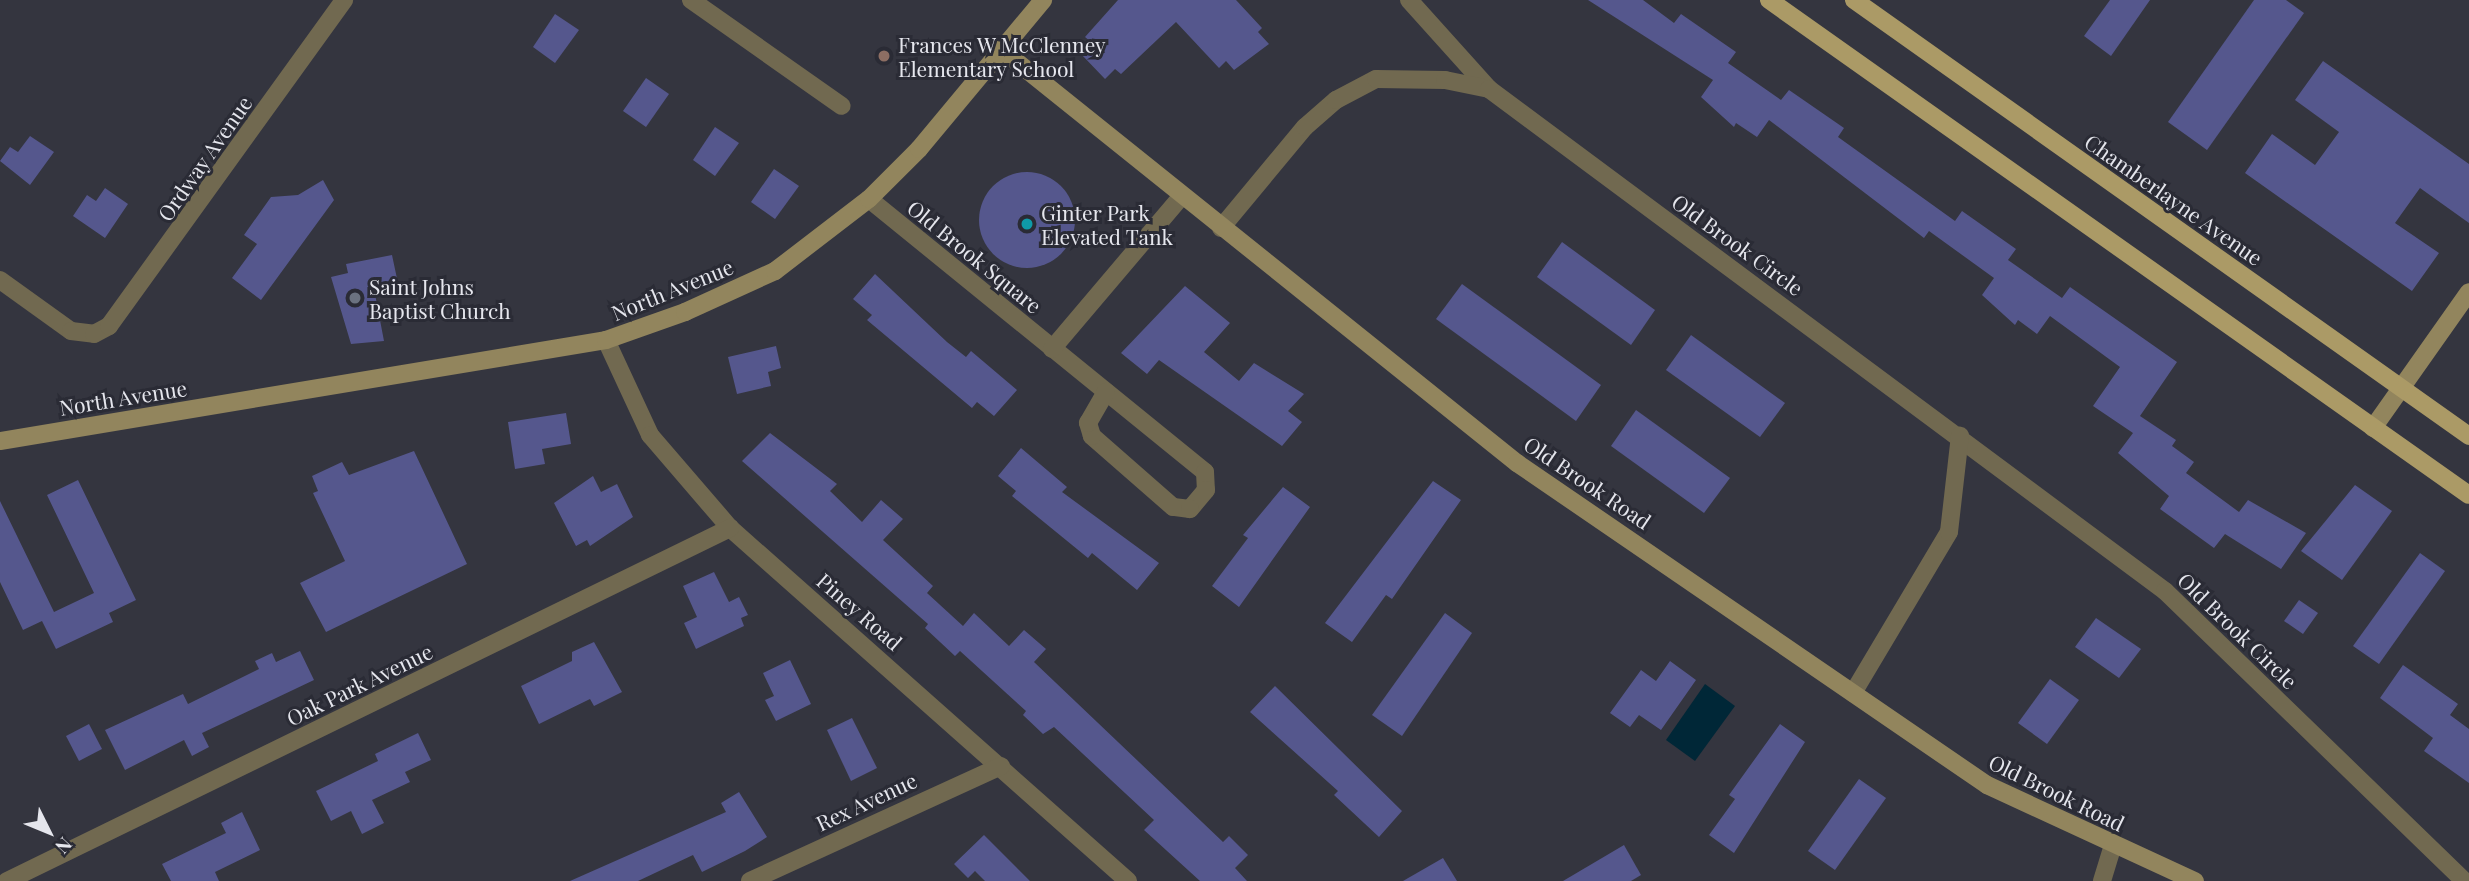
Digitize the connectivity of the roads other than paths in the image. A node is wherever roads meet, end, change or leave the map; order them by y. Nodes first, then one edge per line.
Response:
1 (344, 0) edge
2 (691, 0) edge
3 (1042, 0) edge
4 (1409, 0) edge
5 (1769, 0) edge
6 (1853, 0) edge
7 (1002, 50) junction
8 (1489, 89) junction
9 (842, 106) dead end
10 (1181, 197) junction
11 (869, 199) junction
12 (1221, 228) junction
13 (0, 281) edge
14 (2469, 292) edge
15 (606, 340) junction
16 (1052, 349) junction
17 (2401, 388) junction
18 (1106, 392) junction
19 (2373, 428) junction
20 (1960, 436) junction
21 (2469, 436) edge
22 (0, 441) edge
23 (2469, 495) edge
24 (730, 528) junction
25 (1853, 693) junction
26 (1001, 766) junction
27 (2113, 846) junction
28 (7, 881) edge
29 (750, 881) edge
30 (1128, 881) edge
31 (2102, 881) edge
32 (2195, 881) edge
33 (2464, 881) edge

1 - 13 street, Ordway Avenue
2 - 9 street
3 - 7 street, North Avenue
4 - 8 street, Old Brook Circle
5 - 19 main road
6 - 17 main road, Chamberlayne Avenue
7 - 10 street, Old Brook Road
7 - 11 street, North Avenue
8 - 12 street, Old Brook Circle
8 - 20 street, Old Brook Circle
10 - 12 street, Old Brook Road
10 - 16 street
11 - 15 street, North Avenue
11 - 16 street, Old Brook Square
12 - 25 street, Old Brook Road
14 - 17 street
15 - 22 street, North Avenue
15 - 24 street, Piney Road
16 - 18 street, Old Brook Square
17 - 19 street
17 - 21 main road, Chamberlayne Avenue
18 - 18 street, Old Brook Square
19 - 23 main road
20 - 25 street
20 - 33 street, Old Brook Circle
24 - 26 street, Piney Road
24 - 28 street, Oak Park Avenue
25 - 27 street, Old Brook Road
26 - 29 street, Rex Avenue
26 - 30 street, Piney Road
27 - 31 street
27 - 32 street, Old Brook Road

